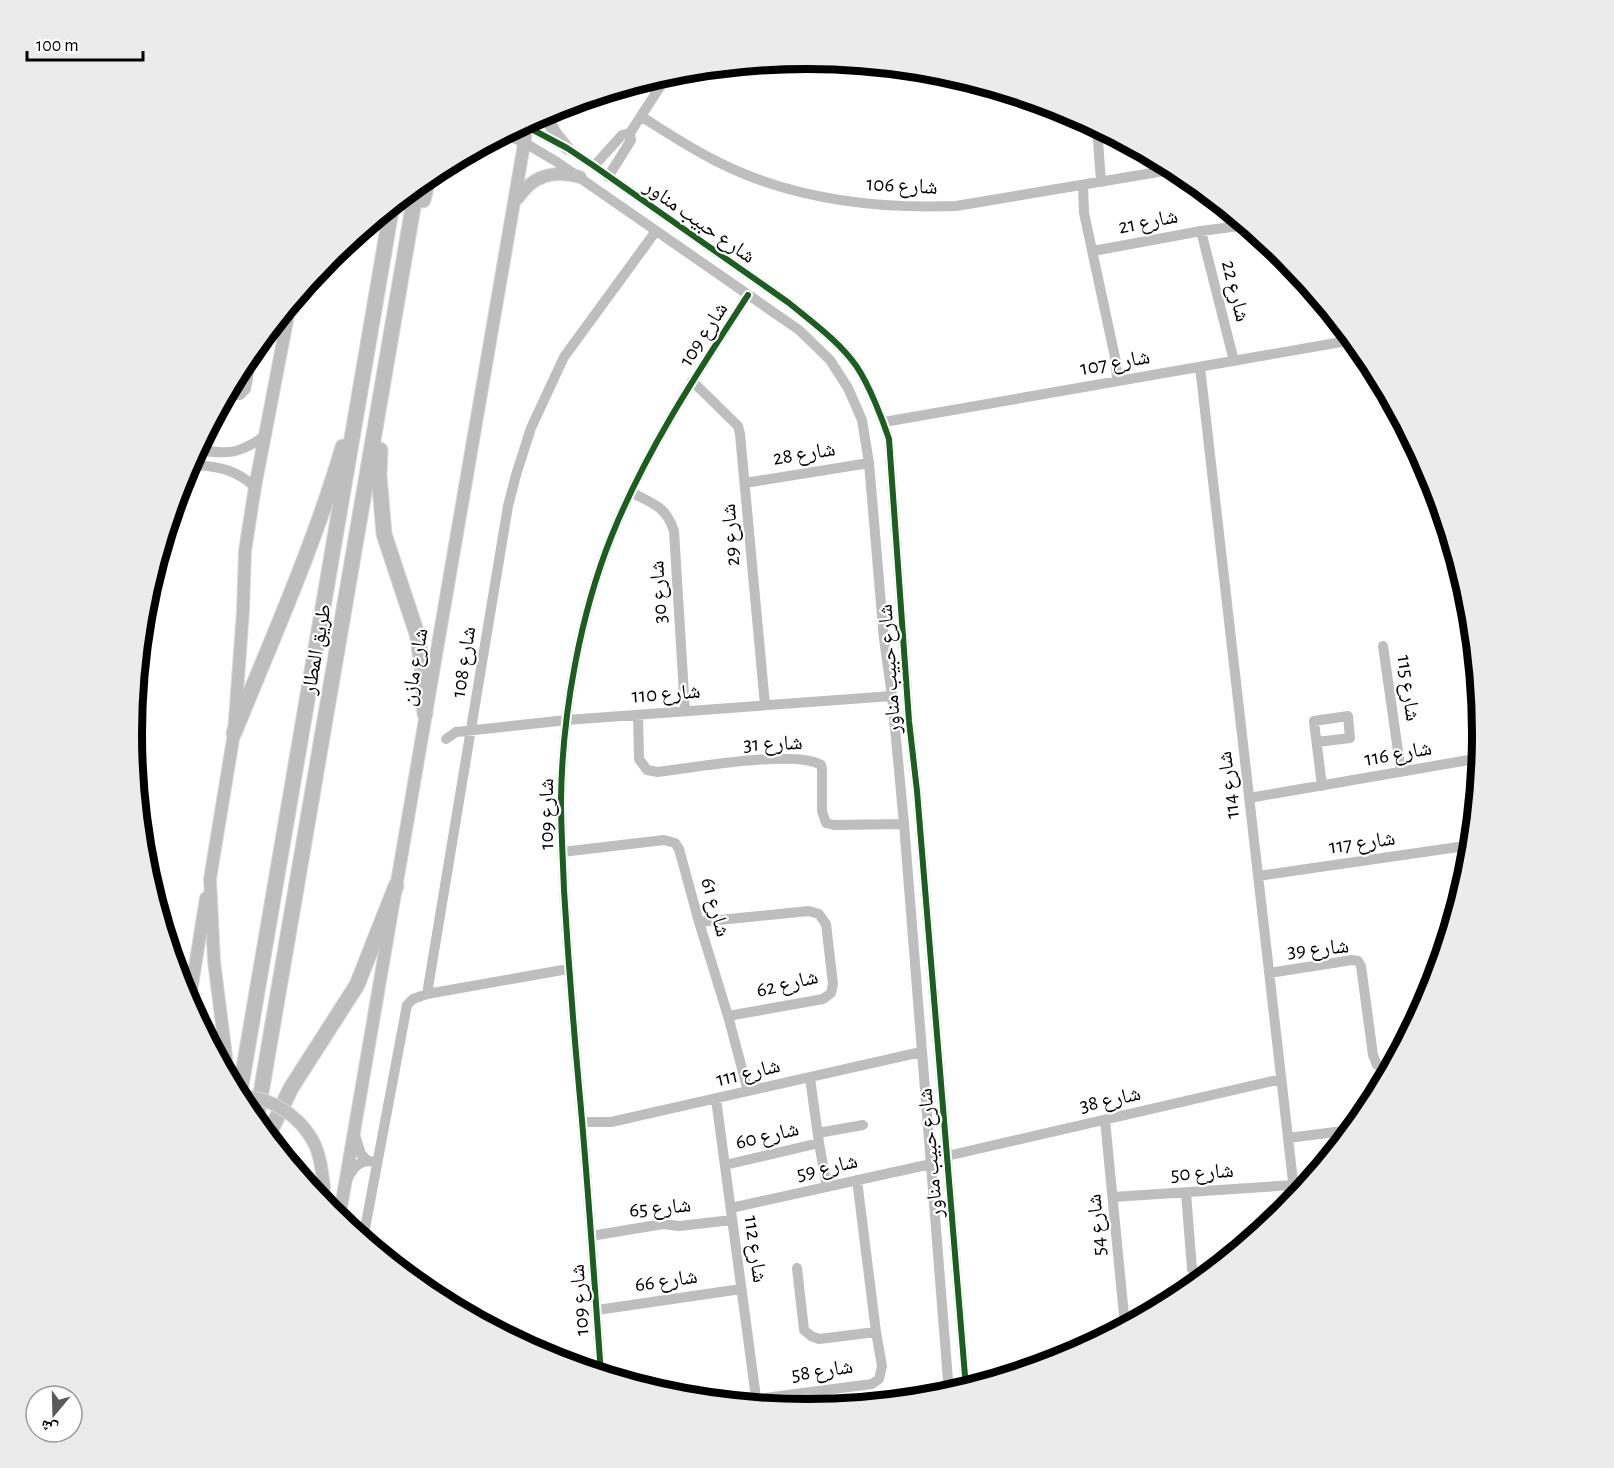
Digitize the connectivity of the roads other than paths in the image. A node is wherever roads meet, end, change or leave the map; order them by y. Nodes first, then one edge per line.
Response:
1 (662, 86) edge
2 (642, 117) junction
3 (549, 122) edge
4 (534, 129) edge
5 (526, 132) edge
6 (630, 133) junction
7 (1098, 137) edge
8 (513, 138) edge
9 (525, 143) junction
10 (567, 148) junction
11 (594, 166) junction
12 (1161, 172) edge
13 (580, 177) junction
14 (608, 177) junction
15 (1101, 182) junction
16 (1083, 185) junction
17 (425, 190) edge
18 (416, 196) edge
19 (391, 216) edge
20 (513, 217) junction
21 (415, 223) junction
22 (1236, 226) edge
23 (656, 231) junction
24 (1201, 231) junction
25 (703, 245) junction
26 (1093, 251) junction
27 (720, 256) junction
28 (695, 258) junction
29 (710, 268) junction
30 (748, 295) junction
31 (287, 319) edge
32 (1344, 342) edge
33 (1234, 361) junction
34 (1200, 367) junction
35 (249, 373) edge
36 (364, 375) junction
37 (692, 381) junction
38 (1117, 381) junction
39 (235, 395) edge
40 (380, 405) junction
41 (884, 422) junction
42 (265, 436) junction
43 (206, 451) edge
44 (869, 463) junction
45 (200, 465) edge
46 (745, 483) junction
47 (255, 487) junction
48 (631, 492) junction
49 (893, 500) junction
50 (873, 503) junction
51 (895, 523) junction
52 (875, 526) junction
53 (1383, 646) dead end
54 (892, 696) junction
55 (765, 705) junction
56 (685, 711) junction
57 (426, 714) junction
58 (638, 715) junction
59 (567, 720) junction
60 (472, 731) junction
61 (234, 734) junction
62 (446, 738) dead end
63 (895, 739) junction
64 (911, 740) junction
65 (1317, 742) dead end
66 (1471, 760) edge
67 (1401, 772) junction
68 (1322, 786) junction
69 (1249, 798) junction
70 (904, 824) junction
71 (1462, 846) edge
72 (562, 852) junction
73 (1258, 876) junction
74 (210, 879) junction
75 (396, 886) junction
76 (699, 922) junction
77 (929, 937) junction
78 (913, 944) junction
79 (568, 969) junction
80 (1269, 973) junction
81 (192, 986) edge
82 (427, 994) junction
83 (728, 1016) junction
84 (921, 1052) junction
85 (226, 1056) edge
86 (1384, 1065) edge
87 (810, 1078) junction
88 (1281, 1079) junction
89 (241, 1082) edge
90 (748, 1091) junction
91 (250, 1097) edge
92 (716, 1099) junction
93 (258, 1109) edge
94 (1105, 1120) junction
95 (582, 1122) junction
96 (863, 1125) dead end
97 (272, 1128) edge
98 (1340, 1131) edge
99 (354, 1132) junction
100 (818, 1138) junction
101 (1288, 1138) junction
102 (947, 1156) junction
103 (372, 1162) junction
104 (931, 1164) junction
105 (725, 1165) junction
106 (857, 1180) junction
107 (345, 1183) junction
108 (1293, 1185) joint
109 (827, 1187) junction
110 (324, 1190) edge
111 (1186, 1193) junction
112 (1113, 1197) junction
113 (341, 1208) edge
114 (731, 1208) junction
115 (732, 1220) junction
116 (364, 1229) edge
117 (591, 1236) junction
118 (938, 1251) junction
119 (955, 1252) junction
120 (797, 1268) dead end
121 (1195, 1274) edge
122 (741, 1289) junction
123 (597, 1310) junction
124 (1124, 1318) edge
125 (876, 1332) junction
126 (601, 1366) edge
127 (965, 1379) edge
128 (948, 1383) edge
129 (756, 1397) edge
130 (780, 1398) edge

1 - 2 street
2 - 6 street
2 - 16 street, شارع 106
3 - 10 main road
4 - 10 street, شارع حبيب مناور
5 - 9 main road, شارع مازن
6 - 11 street
6 - 14 street
7 - 15 street
8 - 9 street, شارع حبيب مناور
9 - 13 street, شارع حبيب مناور
9 - 20 main road, شارع مازن
10 - 11 street, شارع حبيب مناور
11 - 14 street, شارع حبيب مناور
12 - 15 street, شارع 106
13 - 20 main road
13 - 23 street, شارع حبيب مناور
14 - 25 street, شارع حبيب مناور
15 - 16 street, شارع 106
16 - 26 street, شارع 21
17 - 21 highway
18 - 21 highway, طريق المطار
19 - 36 highway, طريق المطار
20 - 57 main road, شارع مازن
21 - 40 highway, طريق المطار
22 - 24 street, شارع 21
23 - 28 street, شارع حبيب مناور
23 - 60 street, شارع 108
24 - 26 street, شارع 21
24 - 33 street, شارع 22
25 - 27 street, شارع حبيب مناور
25 - 28 street
26 - 38 street, شارع 21
27 - 29 street
27 - 41 street, شارع حبيب مناور
28 - 29 street, شارع حبيب مناور
29 - 30 street, شارع حبيب مناور
30 - 37 street, شارع 109
30 - 44 street, شارع حبيب مناور
31 - 42 main road
32 - 33 street, شارع 107
33 - 34 street, شارع 107
34 - 38 street, شارع 107
34 - 69 street, شارع 114
35 - 39 street
36 - 61 highway
36 - 89 highway, طريق المطار
37 - 46 street, شارع 29
37 - 48 street, شارع 109
38 - 41 street, شارع 107
40 - 57 highway
40 - 93 highway, طريق المطار
41 - 49 street, شارع حبيب مناور
42 - 43 street
42 - 47 main road
44 - 46 street, شارع 28
44 - 50 street, شارع حبيب مناور
45 - 47 street
46 - 55 street, شارع 29
47 - 61 main road
48 - 56 street, شارع 30
48 - 59 street, شارع 109
49 - 50 street
49 - 51 street, شارع حبيب مناور
50 - 52 street, شارع حبيب مناور
51 - 52 street
51 - 64 street, شارع حبيب مناور
52 - 54 street, شارع حبيب مناور
53 - 67 street, شارع 115
54 - 55 street, شارع 110
54 - 63 street, شارع حبيب مناور
55 - 56 street, شارع 110
56 - 58 street, شارع 110
57 - 75 main road, شارع مازن
58 - 59 street, شارع 110
58 - 70 street, شارع 31
59 - 60 street, شارع 110
59 - 72 street, شارع 109
60 - 62 street, شارع 110
60 - 82 street, شارع 108
61 - 74 main road
63 - 64 street
63 - 70 street, شارع حبيب مناور
64 - 77 street, شارع حبيب مناور
65 - 68 street
66 - 67 street, شارع 116
67 - 68 street, شارع 116
68 - 69 street, شارع 116
69 - 73 street, شارع 114
70 - 78 street, شارع حبيب مناور
71 - 73 street, شارع 117
72 - 76 street, شارع 61
72 - 79 street, شارع 109
73 - 80 street, شارع 114
74 - 81 main road
74 - 85 main road
75 - 97 highway
75 - 99 main road, شارع مازن
76 - 83 street, شارع 61
76 - 83 street, شارع 62
77 - 78 street
77 - 102 street, شارع حبيب مناور
78 - 84 street, شارع حبيب مناور
79 - 82 street
79 - 95 street, شارع 109
80 - 86 street, شارع 39
80 - 88 street, شارع 114
82 - 103 street
83 - 90 street, شارع 61
84 - 87 street, شارع 111
84 - 104 street, شارع حبيب مناور
87 - 90 street, شارع 111
87 - 100 street, شارع 60
88 - 94 street, شارع 38
88 - 101 street, شارع 114
90 - 92 street, شارع 111
91 - 110 main road, bridge
92 - 95 street, شارع 111
92 - 105 street, شارع 112
94 - 102 street, شارع 38
94 - 112 street, شارع 54
95 - 117 street, شارع 109
96 - 100 street, شارع 60
98 - 101 street
99 - 103 street
99 - 107 main road, شارع مازن
100 - 105 street, شارع 60
100 - 109 street, شارع 60
101 - 108 street, شارع 114
102 - 119 street, شارع حبيب مناور
103 - 107 street
103 - 116 street
104 - 106 street, شارع 59
104 - 118 street, شارع حبيب مناور
105 - 114 street, شارع 112
106 - 109 street, شارع 59
106 - 125 street, شارع 58
107 - 113 main road, شارع مازن
108 - 111 street, شارع 50
109 - 114 street, شارع 59
111 - 112 street, شارع 50
111 - 121 street
112 - 124 street, شارع 54
114 - 115 street, شارع 112
115 - 117 street, شارع 65
115 - 122 street, شارع 112
117 - 123 street, شارع 109
118 - 119 street
118 - 128 street, شارع حبيب مناور
119 - 127 street, شارع حبيب مناور
120 - 125 street, شارع 58
122 - 123 street, شارع 66
122 - 129 street, شارع 112
123 - 126 street, شارع 109
125 - 130 street, شارع 58

